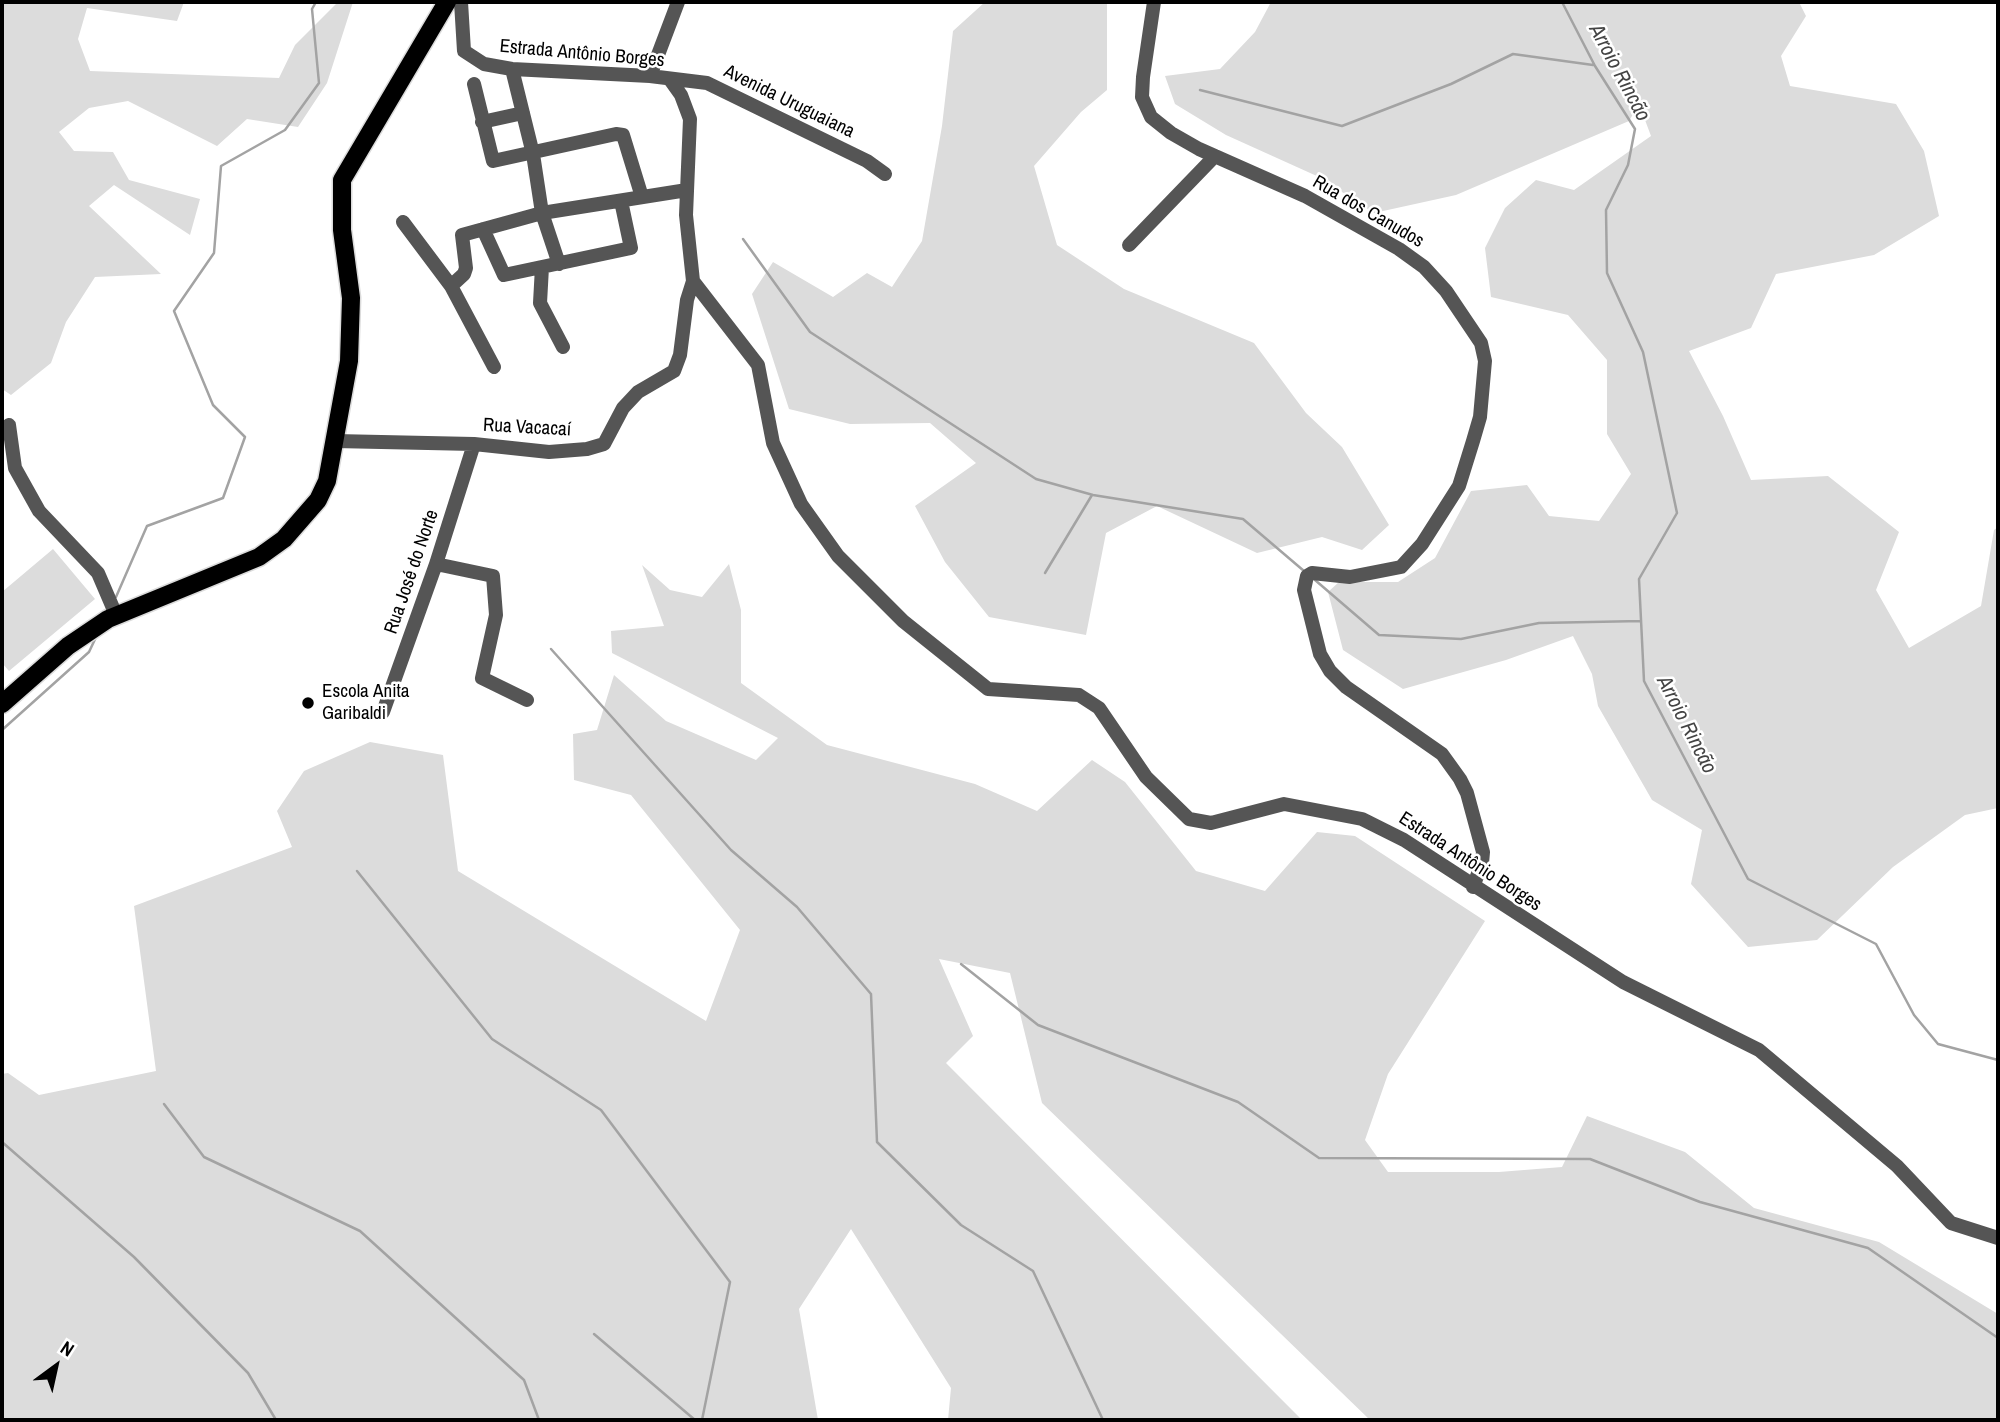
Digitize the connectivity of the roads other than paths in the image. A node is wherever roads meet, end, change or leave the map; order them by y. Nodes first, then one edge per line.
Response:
1 (447, 2) edge
2 (461, 2) edge
3 (678, 2) edge
4 (1154, 2) edge
5 (512, 69) junction
6 (650, 76) junction
7 (671, 80) junction
8 (474, 84) dead end
9 (523, 113) junction
10 (482, 122) junction
11 (533, 154) junction
12 (1215, 156) junction
13 (885, 174) dead end
14 (687, 190) junction
15 (642, 197) junction
16 (621, 201) junction
17 (542, 213) junction
18 (403, 222) dead end
19 (483, 229) junction
20 (1129, 245) dead end
21 (559, 264) junction
22 (542, 267) junction
23 (693, 281) junction
24 (451, 286) junction
25 (563, 347) dead end
26 (494, 368) dead end
27 (9, 425) dead end
28 (335, 442) junction
29 (474, 444) junction
30 (436, 564) junction
31 (106, 621) junction
32 (527, 700) dead end
33 (2, 704) edge
34 (383, 712) dead end
35 (1473, 887) junction
36 (1998, 1238) edge

1 - 28 main road
2 - 5 street, Estrada Antônio Borges
3 - 6 street
4 - 12 street, Rua dos Canudos
5 - 6 street, Estrada Antônio Borges
5 - 9 street
6 - 7 street, Estrada Antônio Borges
7 - 13 street, Avenida Uruguaiana
7 - 14 street, Estrada Antônio Borges
8 - 10 street
9 - 10 street
9 - 11 street
10 - 11 street
11 - 15 street
11 - 17 street
12 - 20 street
12 - 35 street, Rua dos Canudos
14 - 15 street
14 - 23 street, Estrada Antônio Borges
15 - 16 street
16 - 17 street
16 - 21 street
17 - 19 street
17 - 21 street
18 - 24 street
19 - 22 street
19 - 24 street
21 - 22 street
22 - 25 street
23 - 29 street, Rua Vacacaí
23 - 35 street, Estrada Antônio Borges
24 - 26 street
27 - 31 street
28 - 29 street, Rua Vacacaí
28 - 31 main road
29 - 30 street, Rua José do Norte
30 - 32 street
30 - 34 street, Rua José do Norte
31 - 33 main road
35 - 36 street, Estrada Antônio Borges

